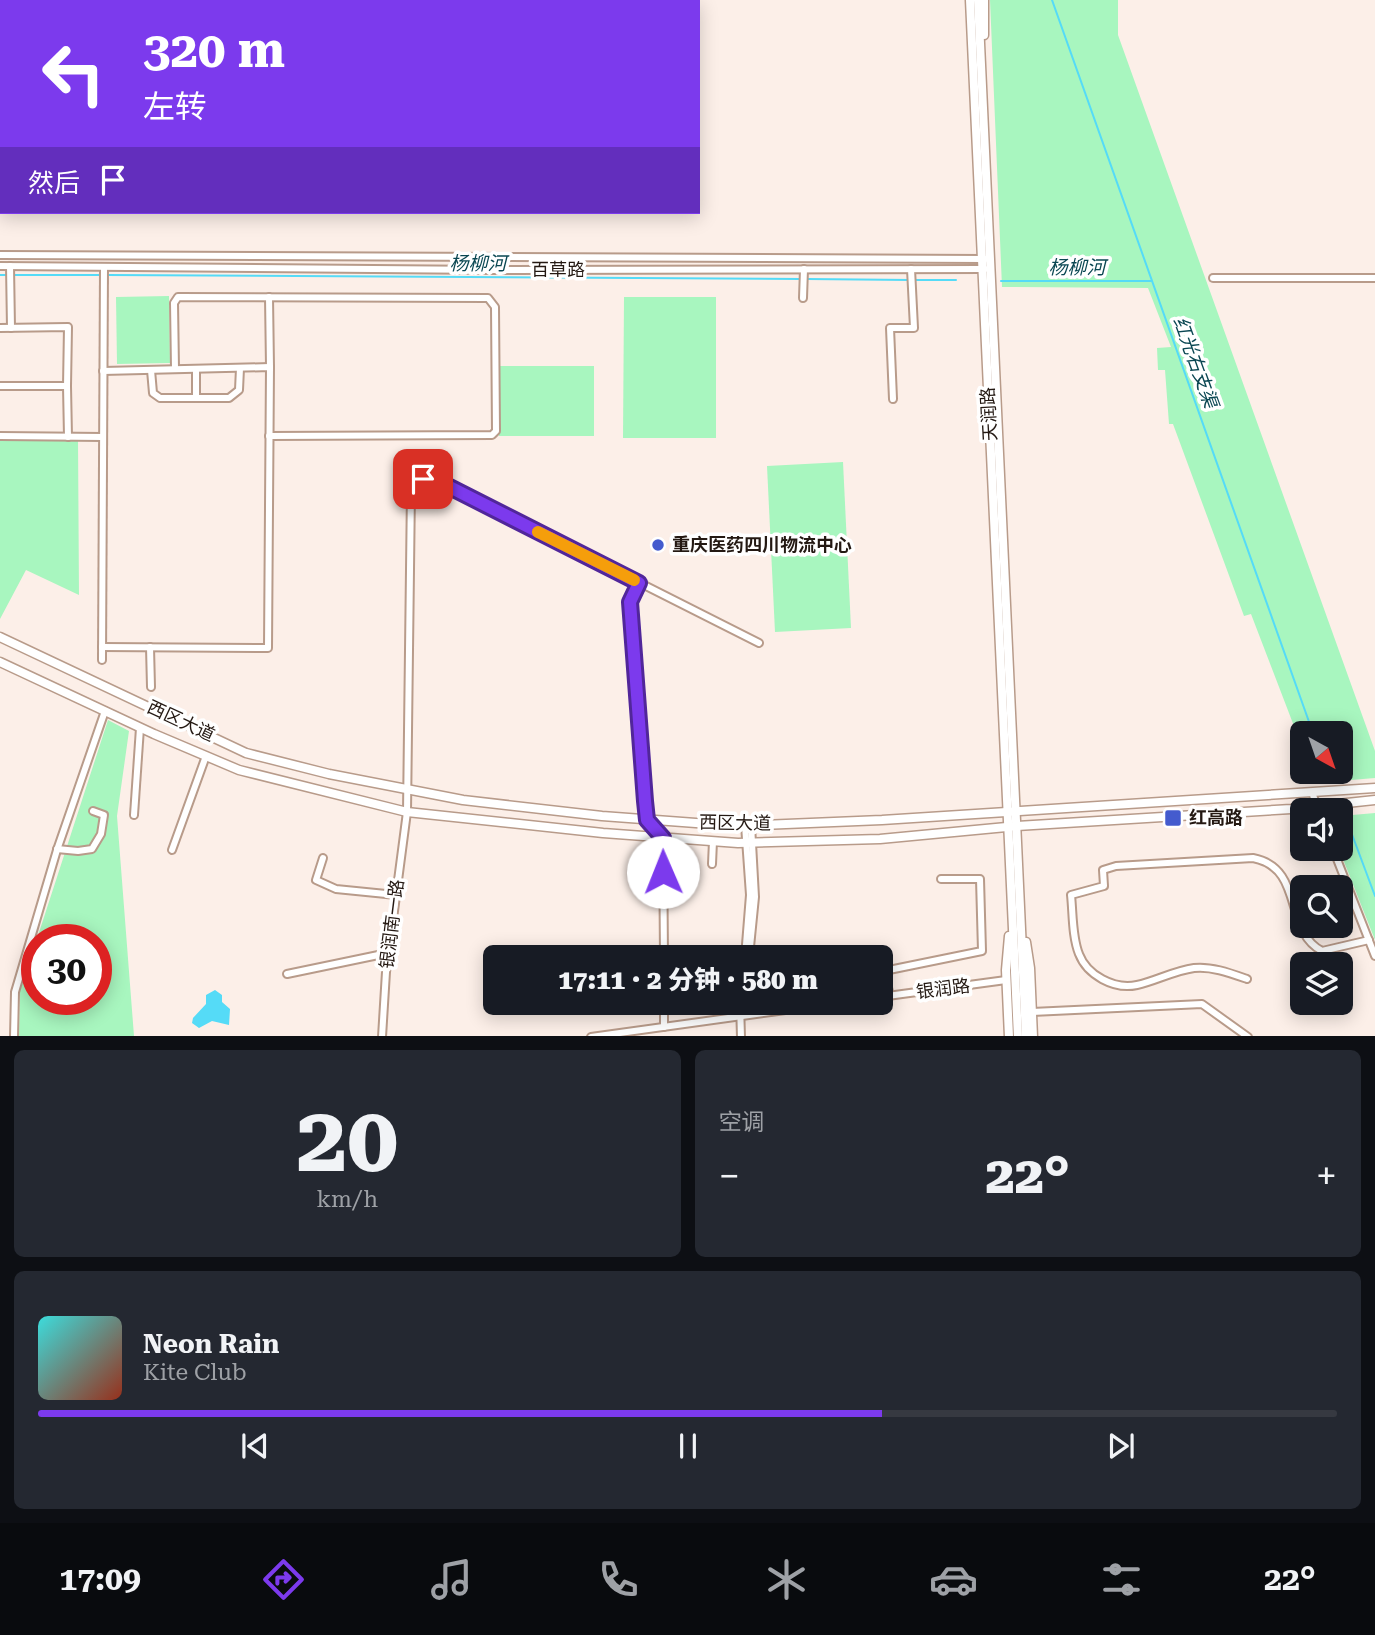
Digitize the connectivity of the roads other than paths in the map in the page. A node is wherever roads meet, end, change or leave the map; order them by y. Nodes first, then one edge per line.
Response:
1 (965, 0) edge
2 (970, 0) edge
3 (978, 0) edge
4 (985, 0) edge
5 (977, 60) junction
6 (0, 255) edge
7 (986, 264) junction
8 (0, 266) edge
9 (10, 272) junction
10 (104, 272) junction
11 (804, 276) junction
12 (911, 276) junction
13 (1213, 278) dead end
14 (1375, 278) edge
15 (269, 297) junction
16 (803, 298) dead end
17 (0, 328) edge
18 (10, 328) junction
19 (270, 367) junction
20 (240, 368) junction
21 (175, 369) junction
22 (197, 369) junction
23 (151, 370) junction
24 (103, 371) junction
25 (0, 386) edge
26 (67, 386) junction
27 (196, 398) junction
28 (893, 399) dead end
29 (0, 436) edge
30 (269, 436) junction
31 (68, 437) junction
32 (103, 437) junction
33 (639, 583) junction
34 (0, 637) edge
35 (759, 643) dead end
36 (102, 647) junction
37 (150, 647) junction
38 (102, 660) dead end
39 (0, 662) edge
40 (151, 687) dead end
41 (105, 712) junction
42 (140, 728) junction
43 (206, 756) junction
44 (1375, 788) edge
45 (408, 790) junction
46 (1312, 792) junction
47 (1314, 798) edge
48 (1375, 800) edge
49 (1353, 803) edge
50 (1290, 810) edge
51 (93, 811) dead end
52 (407, 811) junction
53 (1012, 812) junction
54 (134, 815) dead end
55 (647, 820) junction
56 (748, 825) junction
57 (1013, 826) junction
58 (663, 838) junction
59 (713, 841) junction
60 (749, 842) junction
61 (57, 849) junction
62 (172, 850) dead end
63 (323, 858) dead end
64 (1338, 861) edge
65 (712, 864) dead end
66 (663, 872) junction
67 (682, 873) dead end
68 (941, 879) dead end
69 (396, 895) junction
70 (1016, 909) junction
71 (1369, 940) junction
72 (664, 945) edge
73 (748, 945) edge
74 (388, 953) junction
75 (1375, 956) edge
76 (893, 969) edge
77 (287, 974) dead end
78 (1247, 979) dead end
79 (1006, 980) junction
80 (893, 996) edge
81 (1032, 1012) junction
82 (664, 1015) edge
83 (740, 1015) joint
84 (664, 1027) junction
85 (14, 1036) edge
86 (383, 1036) edge
87 (598, 1036) edge
88 (741, 1036) edge
89 (1009, 1036) edge
90 (1018, 1036) edge
91 (1026, 1036) edge
92 (1033, 1036) edge
93 (1247, 1036) edge

1 - 5 main road
2 - 5 main road, 天润路
3 - 5 main road, 天润路
4 - 5 main road
5 - 7 main road, 天润路
6 - 7 street, 百草路
7 - 12 street, 百草路
7 - 53 main road, 天润路
8 - 9 street, 百草路
9 - 10 street, 百草路
9 - 18 street
10 - 11 street, 百草路
10 - 24 street
11 - 12 street, 百草路
11 - 16 street
12 - 28 street
13 - 14 street
15 - 19 street
15 - 21 street
15 - 30 street
17 - 18 street
18 - 26 street
19 - 20 street
19 - 30 street
20 - 22 street
20 - 27 street
21 - 22 street
21 - 23 street
22 - 27 street
23 - 24 street
23 - 27 street
24 - 32 street
25 - 26 street
26 - 31 street
29 - 31 street
30 - 37 street
31 - 32 street
32 - 36 street
33 - 35 street
33 - 45 street, 银润南一路
33 - 55 street
34 - 45 main road, 西区大道
36 - 37 street
36 - 38 street
37 - 40 street
39 - 41 main road, 西区大道
41 - 42 main road, 西区大道
41 - 61 street
42 - 43 main road, 西区大道
42 - 54 street
43 - 52 main road, 西区大道
43 - 62 street
44 - 46 main road, 西区大道
45 - 52 street, 银润南一路
45 - 55 main road, 西区大道
46 - 47 street
46 - 53 main road, 西区大道
48 - 49 main road, 西区大道
50 - 57 main road, 西区大道
51 - 61 street
52 - 58 main road, 西区大道
52 - 69 street, 银润南一路
53 - 56 main road, 西区大道
53 - 57 main road
55 - 56 main road, 西区大道
55 - 58 street
56 - 60 street
57 - 60 main road, 西区大道
57 - 70 main road
58 - 59 main road, 西区大道
58 - 66 street
59 - 60 main road, 西区大道
59 - 65 street
60 - 73 street
61 - 85 street
63 - 69 street
64 - 71 street
66 - 67 street
66 - 72 street
68 - 76 street
69 - 74 street, 银润南一路
70 - 79 main road
70 - 81 main road
70 - 90 main road
70 - 91 main road
71 - 75 street
71 - 78 street
74 - 77 street
74 - 86 street, 银润南一路
79 - 80 street, 银润路
79 - 89 main road
81 - 92 main road
81 - 93 street
82 - 84 street
83 - 84 street
83 - 88 street
84 - 87 street

